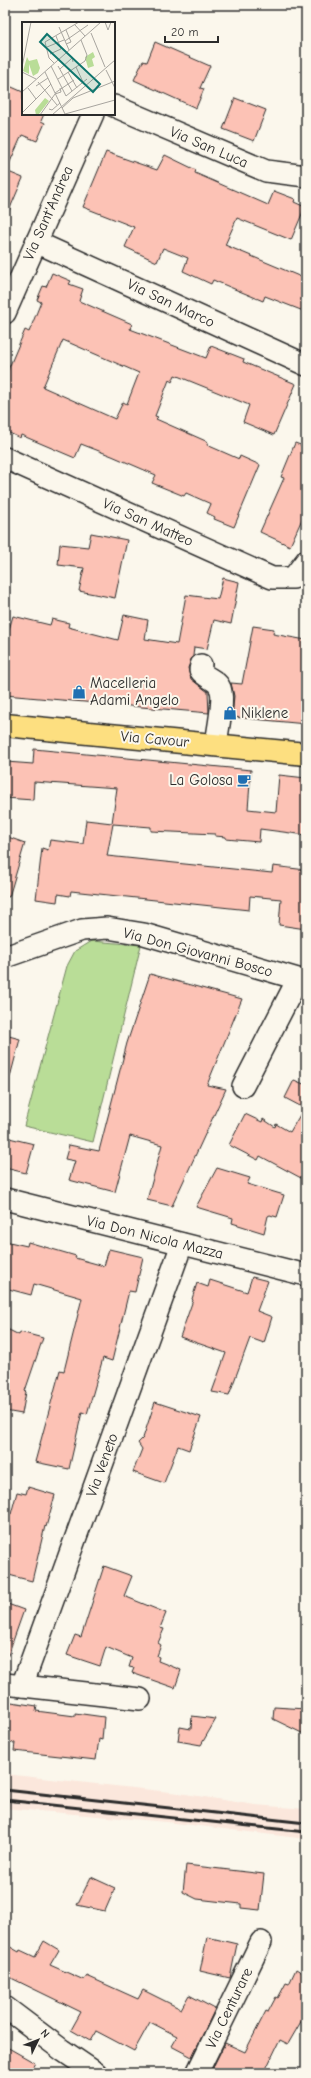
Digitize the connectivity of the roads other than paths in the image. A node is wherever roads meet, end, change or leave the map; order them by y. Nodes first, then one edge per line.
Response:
1 (115, 106) edge
2 (93, 115) edge
3 (306, 176) edge
4 (36, 242) junction
5 (5, 313) edge
6 (306, 365) edge
7 (5, 458) edge
8 (306, 561) edge
9 (201, 665) dead end
10 (5, 725) edge
11 (216, 745) junction
12 (306, 754) edge
13 (5, 957) edge
14 (302, 975) edge
15 (243, 1086) dead end
16 (5, 1199) edge
17 (182, 1244) junction
18 (306, 1275) edge
19 (13, 1685) edge
20 (140, 1699) dead end
21 (261, 1942) dead end
22 (5, 2007) edge
23 (96, 2073) edge
24 (197, 2073) edge

1 - 3 street, Via San Luca
2 - 4 street, Via Sant'Andrea
4 - 5 street, Via Sant'Andrea
4 - 6 street, Via San Marco
7 - 8 street, Via San Matteo
9 - 11 street
10 - 11 main road, Via Cavour
11 - 12 main road, Via Cavour
13 - 14 street, Via Don Giovanni Bosco
14 - 15 street, Via Don Giovanni Bosco
16 - 17 street, Via Don Nicola Mazza
17 - 18 street, Via Don Nicola Mazza
17 - 19 street, Via Veneto
19 - 20 street, Via Veneto
21 - 24 street, Via Centurare
22 - 23 street

